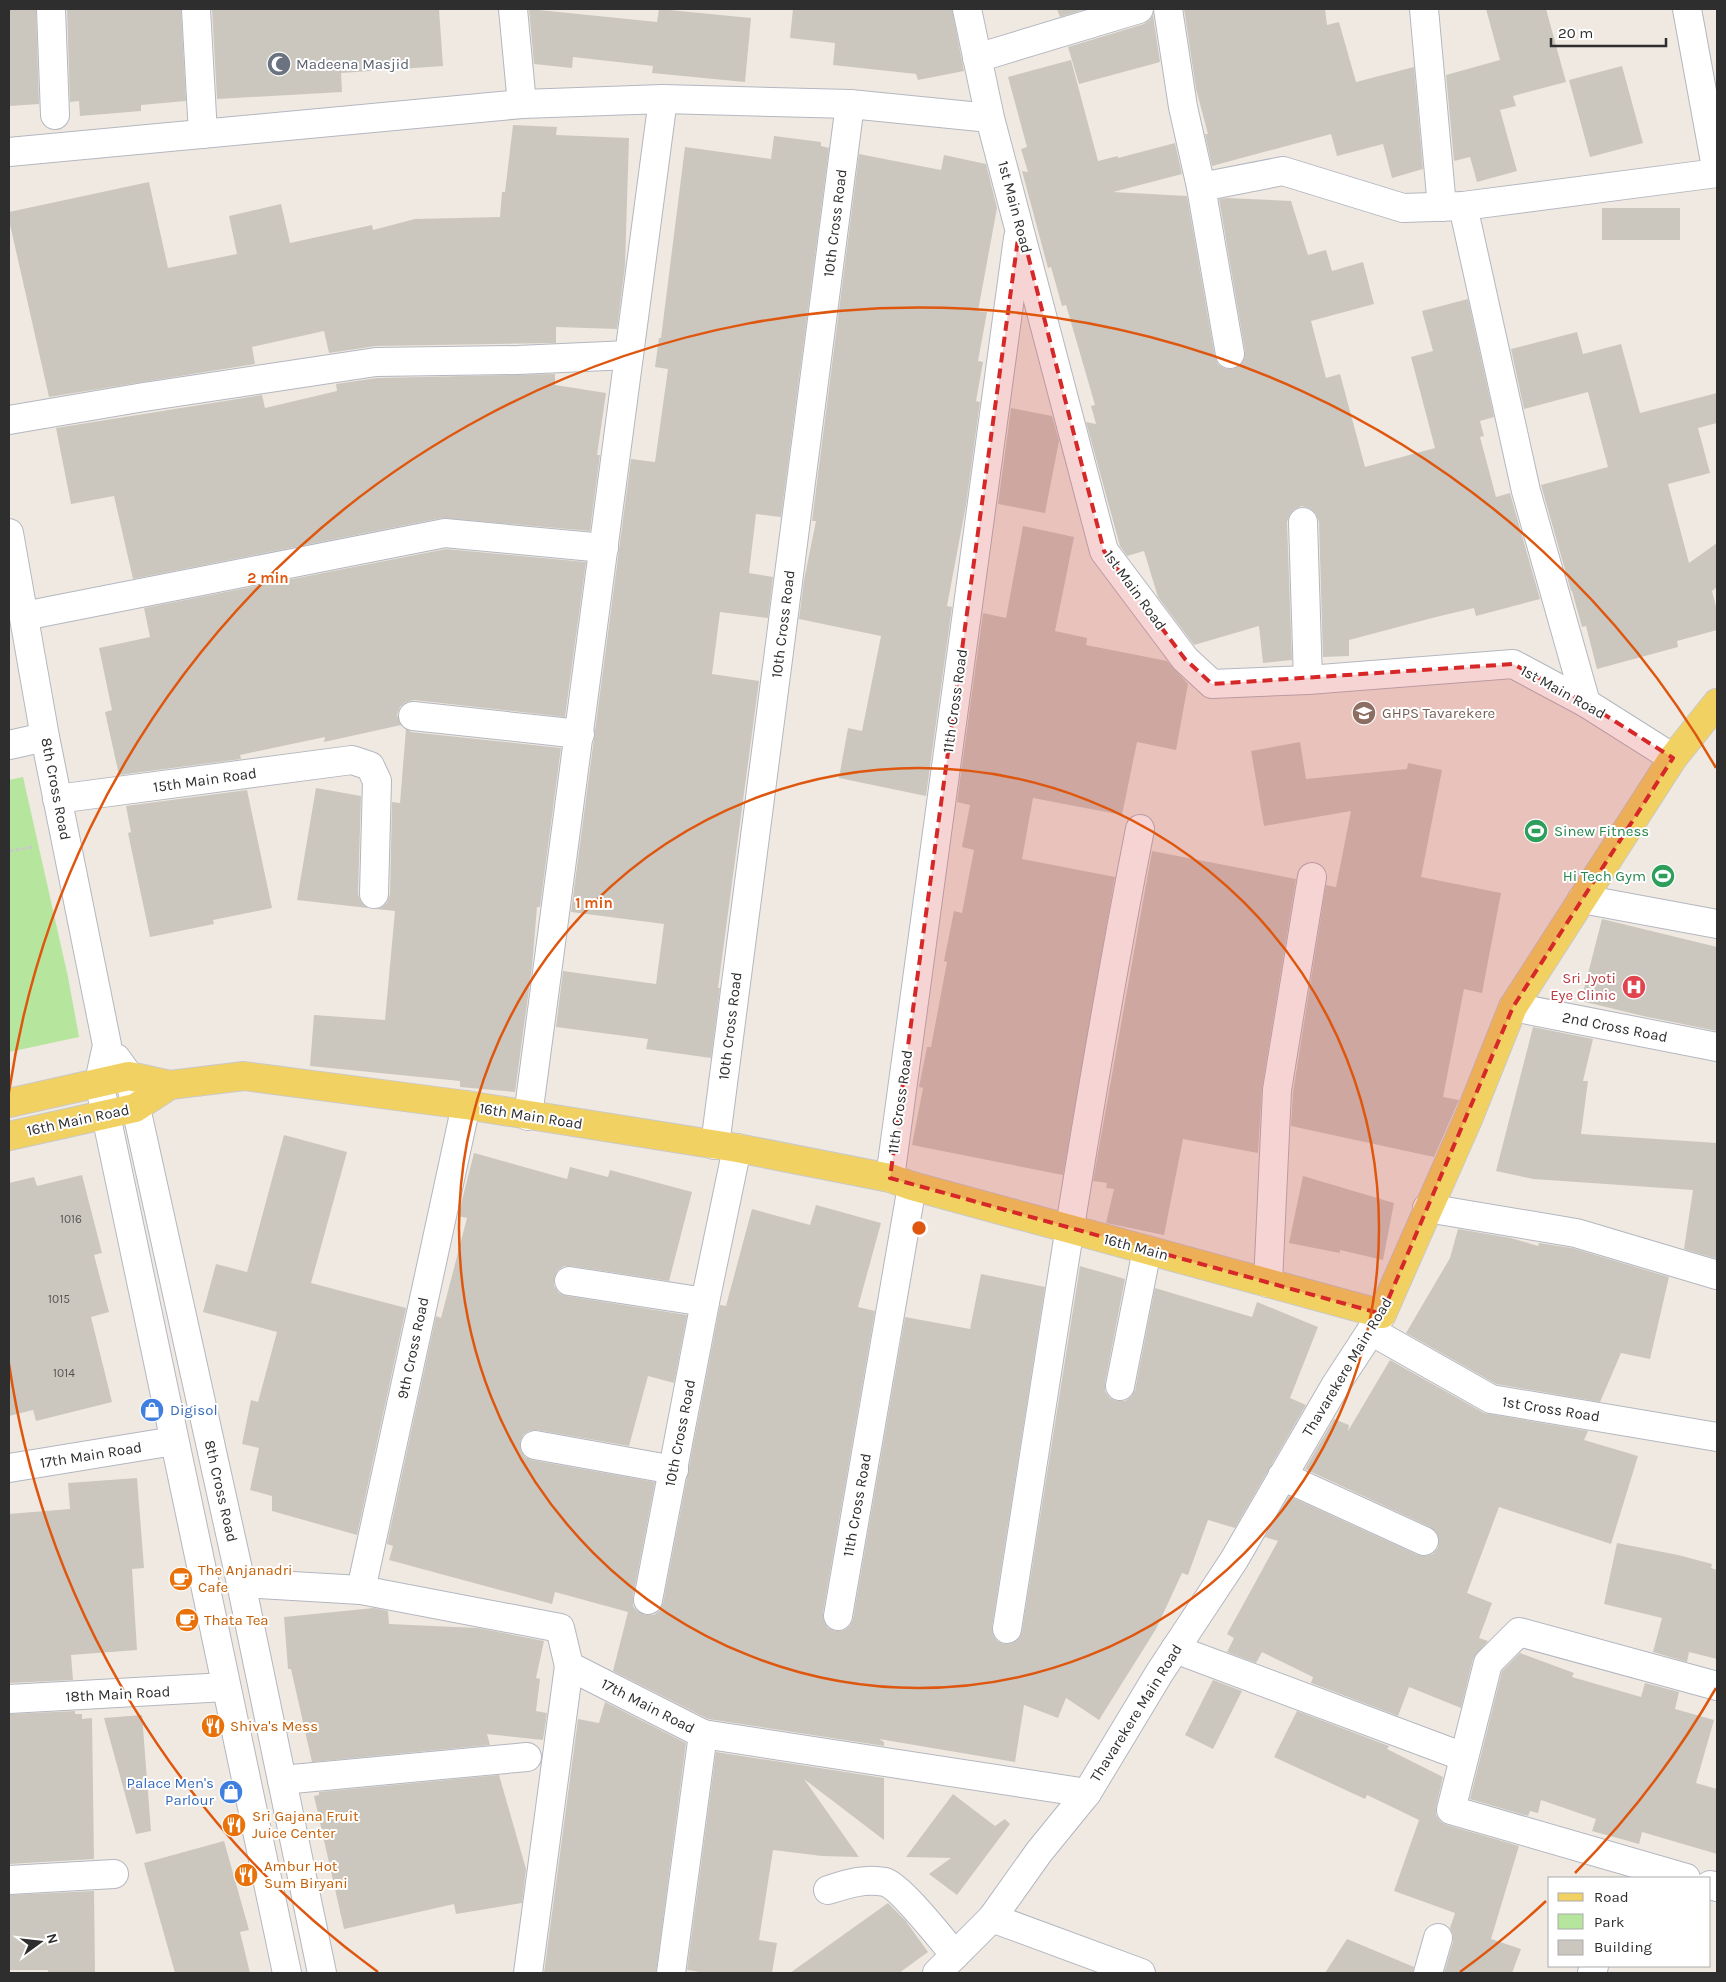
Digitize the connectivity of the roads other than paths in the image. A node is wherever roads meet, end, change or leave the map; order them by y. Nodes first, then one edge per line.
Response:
1 (51, 9) edge
2 (196, 9) edge
3 (513, 9) edge
4 (967, 9) edge
5 (1139, 9) edge
6 (1168, 9) edge
7 (1424, 9) edge
8 (1687, 9) edge
9 (977, 58) junction
10 (663, 99) junction
11 (522, 104) junction
12 (850, 104) junction
13 (55, 115) dead end
14 (990, 118) junction
15 (203, 134) junction
16 (9, 152) edge
17 (1200, 187) junction
18 (1453, 206) junction
19 (1020, 224) junction
20 (1230, 354) dead end
21 (629, 355) junction
22 (9, 420) edge
23 (1303, 522) dead end
24 (9, 533) edge
25 (604, 548) junction
26 (24, 616) junction
27 (1308, 680) junction
28 (1586, 703) junction
29 (1717, 703) edge
30 (414, 716) dead end
31 (580, 734) junction
32 (45, 737) junction
33 (9, 745) edge
34 (1673, 758) junction
35 (57, 800) junction
36 (1140, 828) dead end
37 (1312, 877) dead end
38 (374, 894) dead end
39 (1582, 899) junction
40 (1717, 924) edge
41 (1513, 1007) junction
42 (107, 1045) junction
43 (1717, 1047) edge
44 (129, 1076) junction
45 (99, 1082) junction
46 (170, 1085) junction
47 (9, 1103) edge
48 (466, 1106) junction
49 (135, 1108) junction
50 (106, 1114) junction
51 (528, 1116) junction
52 (9, 1136) edge
53 (726, 1147) junction
54 (901, 1182) junction
55 (1428, 1208) junction
56 (1070, 1229) junction
57 (1147, 1250) junction
58 (1717, 1275) edge
59 (569, 1281) dead end
60 (1268, 1283) junction
61 (705, 1302) junction
62 (1376, 1323) junction
63 (1120, 1386) dead end
64 (1717, 1437) edge
65 (174, 1441) junction
66 (535, 1445) dead end
67 (9, 1468) edge
68 (674, 1470) junction
69 (1282, 1476) junction
70 (1424, 1542) dead end
71 (241, 1583) junction
72 (361, 1590) junction
73 (648, 1600) dead end
74 (838, 1616) dead end
75 (1007, 1629) dead end
76 (1175, 1649) junction
77 (569, 1666) junction
78 (1717, 1686) edge
79 (226, 1687) junction
80 (9, 1700) edge
81 (703, 1734) junction
82 (527, 1757) dead end
83 (1464, 1757) junction
84 (282, 1780) junction
85 (1087, 1793) junction
86 (114, 1874) dead end
87 (1683, 1877) edge
88 (9, 1880) edge
89 (828, 1890) dead end
90 (992, 1918) junction
91 (1438, 1938) dead end
92 (946, 1964) edge
93 (287, 1973) edge
94 (322, 1973) edge
95 (528, 1973) edge
96 (671, 1973) edge
97 (1141, 1973) edge
98 (1428, 1973) edge

1 - 13 street
2 - 15 street
3 - 11 street
4 - 9 street, 1st Main Road
5 - 9 street
6 - 17 street
7 - 18 street
8 - 18 street
9 - 14 street, 1st Main Road
10 - 11 street
10 - 12 street
10 - 21 street
11 - 15 street
12 - 14 street
12 - 53 street, 10th Cross Road
14 - 19 street, 1st Main Road
15 - 16 street
17 - 18 street
17 - 20 street
18 - 28 street
19 - 27 street, 1st Main Road
19 - 54 street, 11th Cross Road
21 - 22 street
21 - 25 street
23 - 27 street
24 - 26 street, 8th Cross Road
25 - 26 street
25 - 31 street
26 - 32 street, 8th Cross Road
27 - 28 street, 1st Main Road
28 - 34 street, 1st Main Road
29 - 34 main road, Thavarekere Main Road
30 - 31 street
31 - 51 street
32 - 33 street
32 - 35 street, 8th Cross Road
34 - 39 main road, Thavarekere Main Road
35 - 38 street, 15th Main Road
35 - 42 street, 8th Cross Road
36 - 56 street
37 - 60 street
39 - 40 street
39 - 41 main road, Thavarekere Main Road
41 - 43 street, 2nd Cross Road
41 - 55 main road, Thavarekere Main Road
42 - 44 street, 8th Cross Road
42 - 45 street, 8th Cross Road
44 - 45 main road, 16th Main Road
44 - 46 main road, 16th Main Road
44 - 49 street, 8th Cross Road
45 - 47 main road, 16th Main Road
45 - 50 street, 8th Cross Road
46 - 48 main road, 16th Main Road
46 - 49 main road, 16th Main Road
48 - 51 main road, 16th Main Road
48 - 72 street, 9th Cross Road
49 - 50 main road, 16th Main Road
49 - 71 street, 8th Cross Road
50 - 52 main road, 16th Main Road
50 - 65 street, 8th Cross Road
51 - 53 main road, 16th Main Road
53 - 54 main road, 16th Main Road
53 - 61 street, 10th Cross Road
54 - 56 main road, 16th Main
54 - 74 street, 11th Cross Road
55 - 58 street
55 - 62 main road, Thavarekere Main Road
56 - 57 main road, 16th Main
56 - 75 street
57 - 60 main road, 16th Main
57 - 63 street
59 - 61 street
60 - 62 main road, 16th Main
61 - 68 street, 10th Cross Road
62 - 64 street, 1st Cross Road
62 - 69 street, Thavarekere Main Road
65 - 67 street, 17th Main Road
65 - 79 street, 8th Cross Road
66 - 68 street
68 - 73 street, 10th Cross Road
69 - 70 street
69 - 76 street, Thavarekere Main Road
71 - 72 street
71 - 84 street, 8th Cross Road
72 - 77 street
76 - 83 street
76 - 85 street, Thavarekere Main Road
77 - 81 street, 17th Main Road
77 - 95 street
78 - 83 street
79 - 80 street, 18th Main Road
79 - 93 street, 8th Cross Road
81 - 85 street, 17th Main Road
81 - 96 street
82 - 84 street
83 - 87 street
84 - 94 street, 8th Cross Road
85 - 90 street, Thavarekere Main Road
86 - 88 street
89 - 92 street
90 - 92 street, Thavarekere Main Road
90 - 97 street
91 - 98 street

